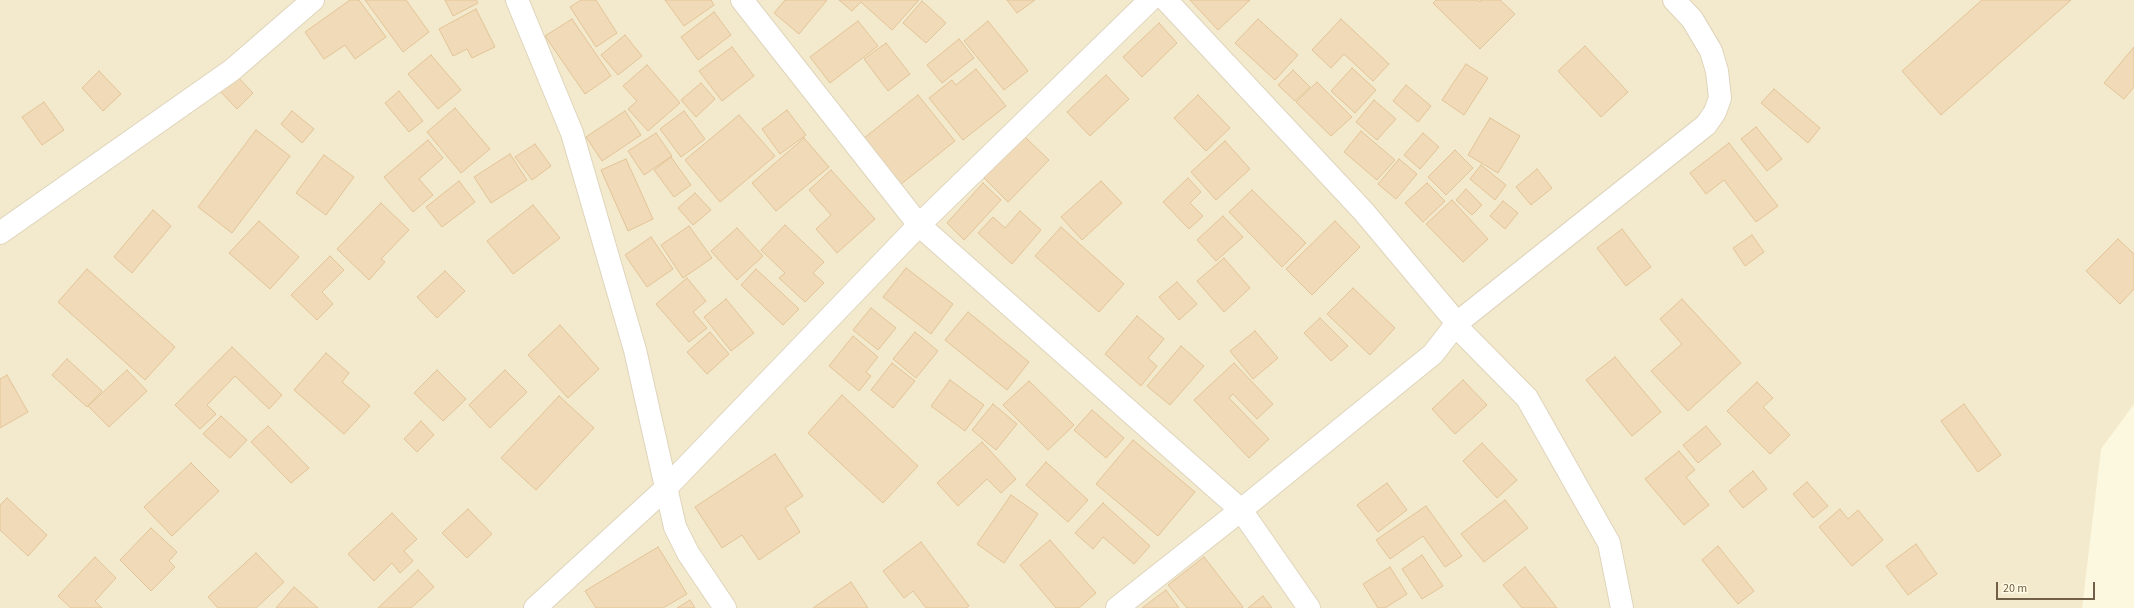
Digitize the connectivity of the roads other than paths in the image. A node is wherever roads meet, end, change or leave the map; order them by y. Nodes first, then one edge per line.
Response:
1 (313, 0) edge
2 (516, 0) edge
3 (742, 0) edge
4 (1150, 0) edge
5 (1166, 0) edge
6 (1674, 0) edge
7 (919, 225) junction
8 (0, 233) edge
9 (1456, 325) junction
10 (665, 489) junction
11 (1241, 510) junction
12 (536, 608) edge
13 (725, 608) edge
14 (1117, 608) edge
15 (1309, 608) edge
16 (1622, 608) edge

1 - 8 street
2 - 10 street
3 - 7 street
4 - 7 street
5 - 9 street
6 - 9 street
7 - 10 street
7 - 11 street
9 - 11 street
9 - 16 street
10 - 12 street
10 - 13 street
11 - 14 street
11 - 15 street

